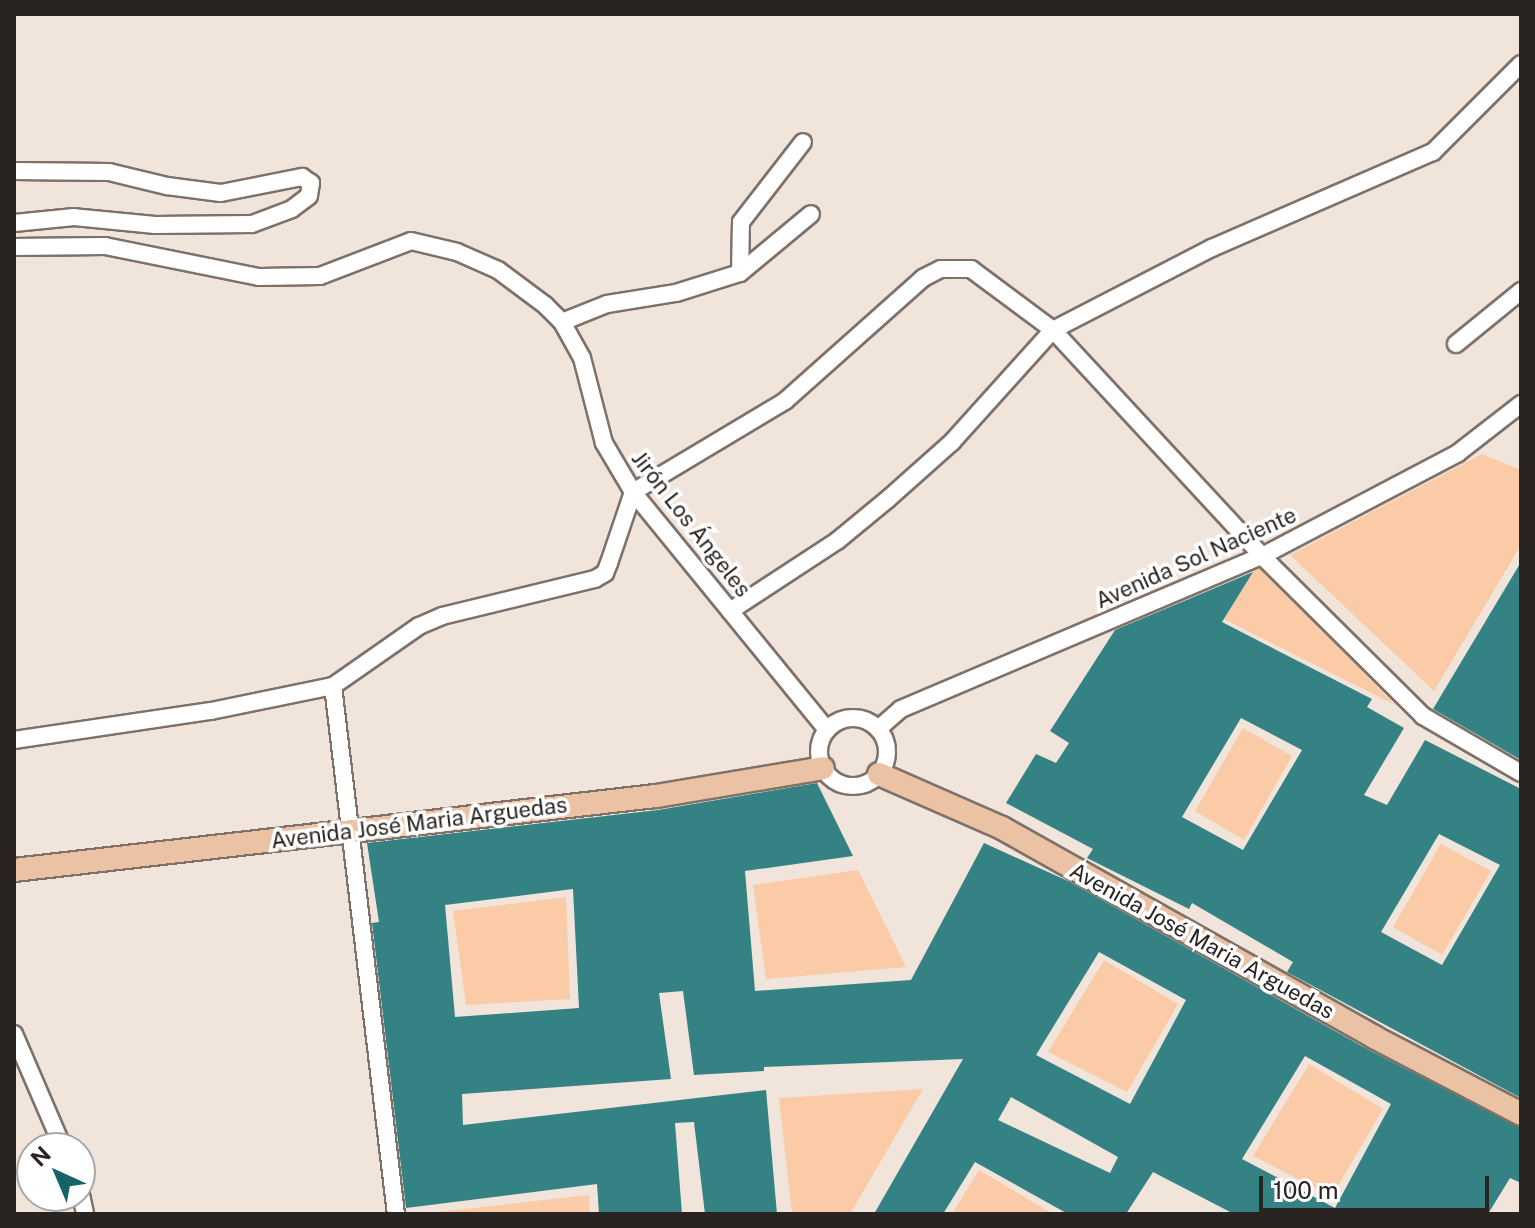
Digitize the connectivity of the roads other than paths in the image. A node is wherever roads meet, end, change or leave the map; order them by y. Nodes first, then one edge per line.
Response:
1 (1521, 64) edge
2 (803, 142) dead end
3 (14, 171) edge
4 (811, 214) dead end
5 (14, 223) edge
6 (14, 247) edge
7 (740, 273) junction
8 (1521, 291) edge
9 (562, 322) junction
10 (1053, 330) junction
11 (1456, 344) dead end
12 (1521, 404) edge
13 (633, 492) junction
14 (1262, 556) junction
15 (730, 611) junction
16 (333, 686) junction
17 (878, 729) junction
18 (827, 730) junction
19 (14, 740) edge
20 (823, 768) junction
21 (1521, 773) edge
22 (879, 774) junction
23 (351, 831) junction
24 (14, 870) edge
25 (14, 1034) edge
26 (1521, 1114) edge
27 (56, 1132) edge
28 (396, 1214) edge

1 - 10 street
2 - 7 street
3 - 5 street
4 - 7 street
6 - 9 street, Jirón Los Ángeles
7 - 9 street
8 - 11 street
9 - 13 street, Jirón Los Ángeles
10 - 13 street
10 - 14 street
10 - 15 street
12 - 14 street, Avenida Sol Naciente
13 - 15 street, Jirón Los Ángeles
13 - 16 street
14 - 17 street, Avenida Sol Naciente
14 - 21 street
15 - 18 street, Jirón Los Ángeles
16 - 19 street
16 - 23 street
17 - 18 street
17 - 22 street
18 - 20 street
20 - 22 street
20 - 23 main road, Avenida José Maria Arguedas
22 - 26 main road, Avenida José Maria Arguedas
23 - 24 main road, Avenida José Maria Arguedas
23 - 28 street
25 - 27 street

